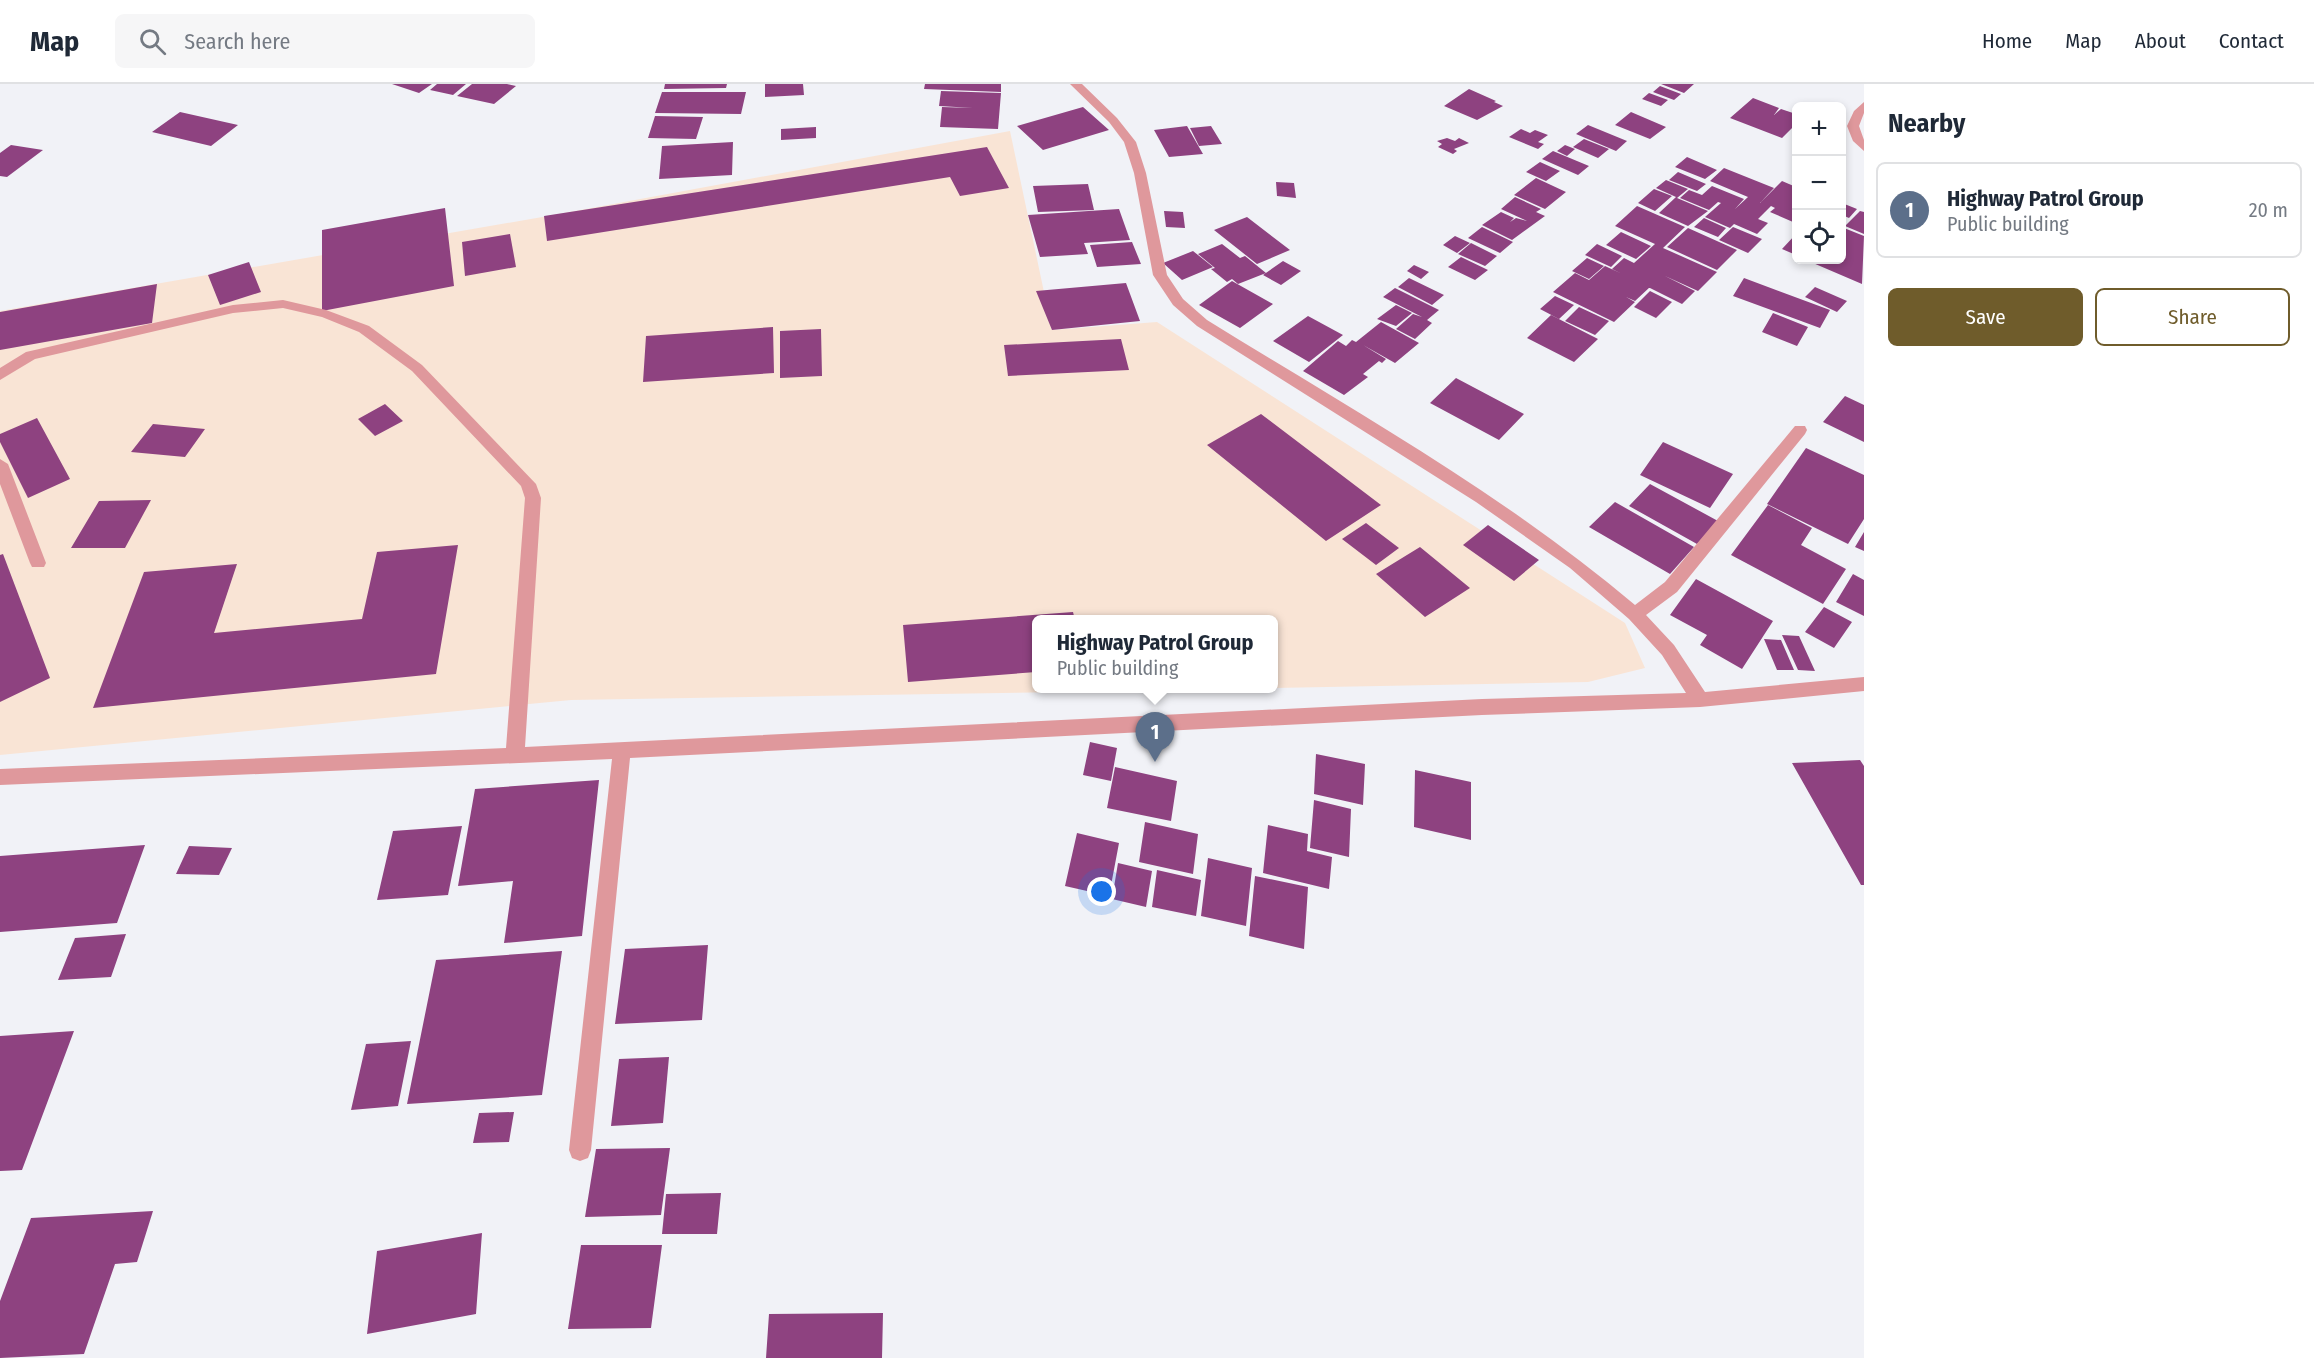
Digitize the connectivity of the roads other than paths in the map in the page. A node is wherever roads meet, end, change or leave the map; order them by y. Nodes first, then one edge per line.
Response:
1 (1076, 84) edge
2 (1864, 105) edge
3 (1864, 147) edge
4 (0, 375) edge
5 (1800, 430) dead end
6 (0, 464) edge
7 (38, 563) dead end
8 (1635, 614) junction
9 (1864, 684) edge
10 (1700, 700) junction
11 (622, 752) junction
12 (515, 754) junction
13 (0, 777) edge
14 (580, 1150) dead end

1 - 8 street
2 - 3 street
4 - 12 street
5 - 8 street
6 - 7 street
8 - 10 street
9 - 10 street
10 - 11 street
11 - 12 street
11 - 14 street
12 - 13 street

